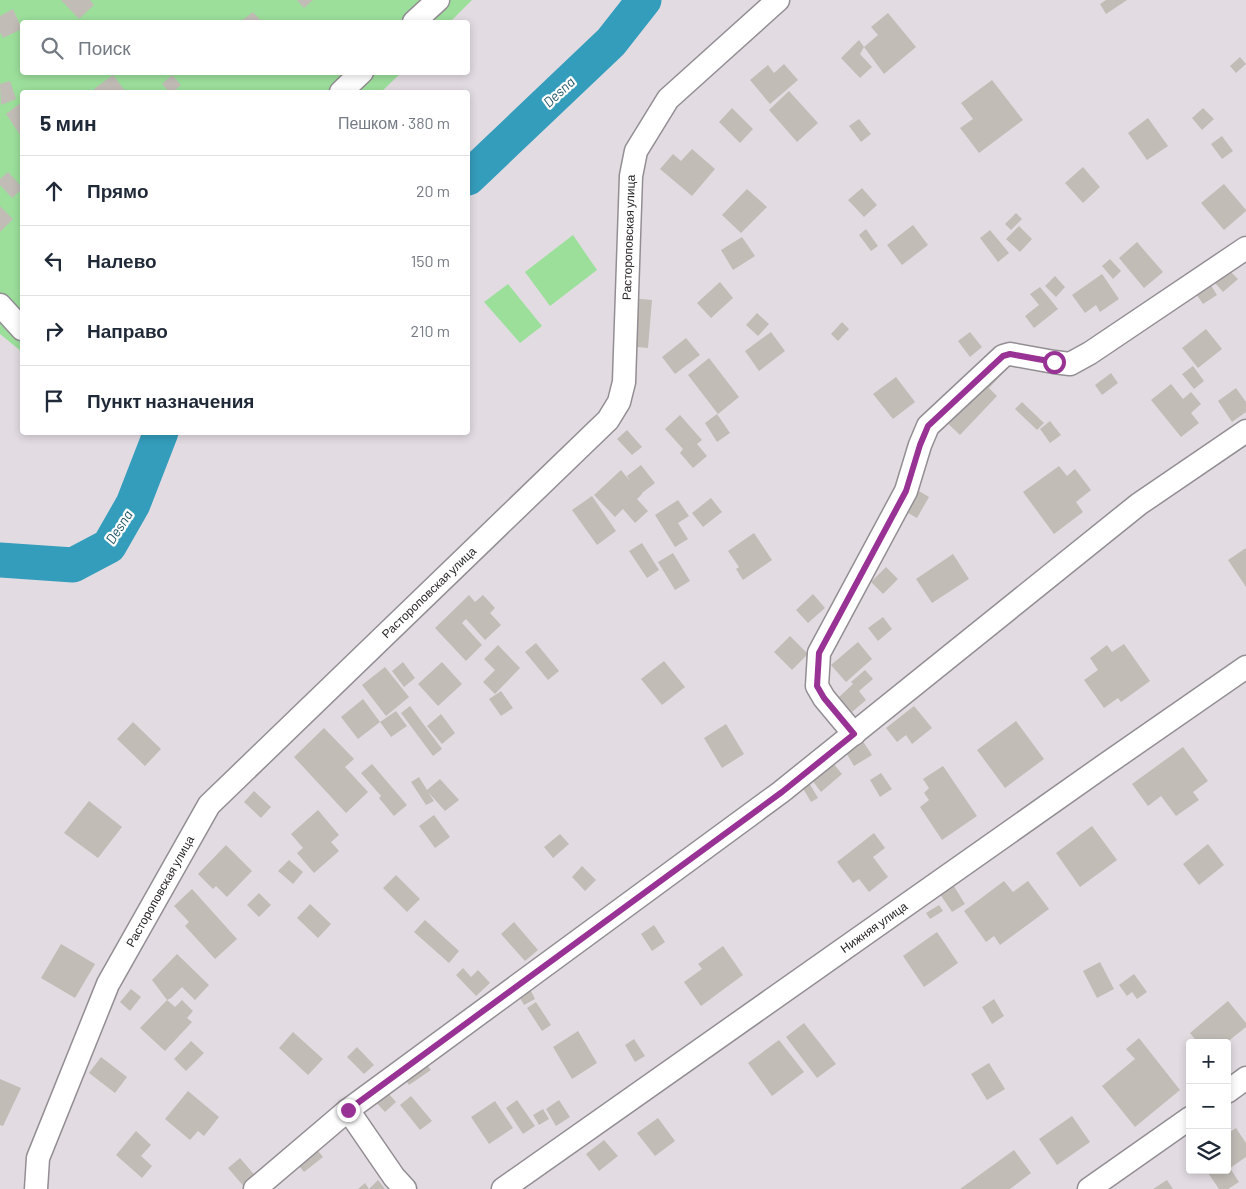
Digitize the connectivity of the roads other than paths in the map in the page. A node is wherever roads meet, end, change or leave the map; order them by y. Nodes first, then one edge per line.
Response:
1 (438, 0) edge
2 (778, 0) edge
3 (416, 20) edge
4 (359, 75) edge
5 (343, 90) edge
6 (1246, 248) edge
7 (0, 305) edge
8 (20, 327) edge
9 (1246, 431) edge
10 (1246, 667) edge
11 (854, 734) junction
12 (1246, 1078) edge
13 (1231, 1089) edge
14 (348, 1110) junction
15 (1186, 1121) edge
16 (36, 1189) edge
17 (255, 1189) edge
18 (405, 1189) edge
19 (503, 1189) edge
20 (1089, 1189) edge

1 - 3 street
2 - 16 street, Растороповская улица
4 - 5 street
6 - 11 street
7 - 8 street
9 - 11 street
10 - 19 street, Нижняя улица
11 - 14 street
12 - 13 street
14 - 17 street
14 - 18 street
15 - 20 street

